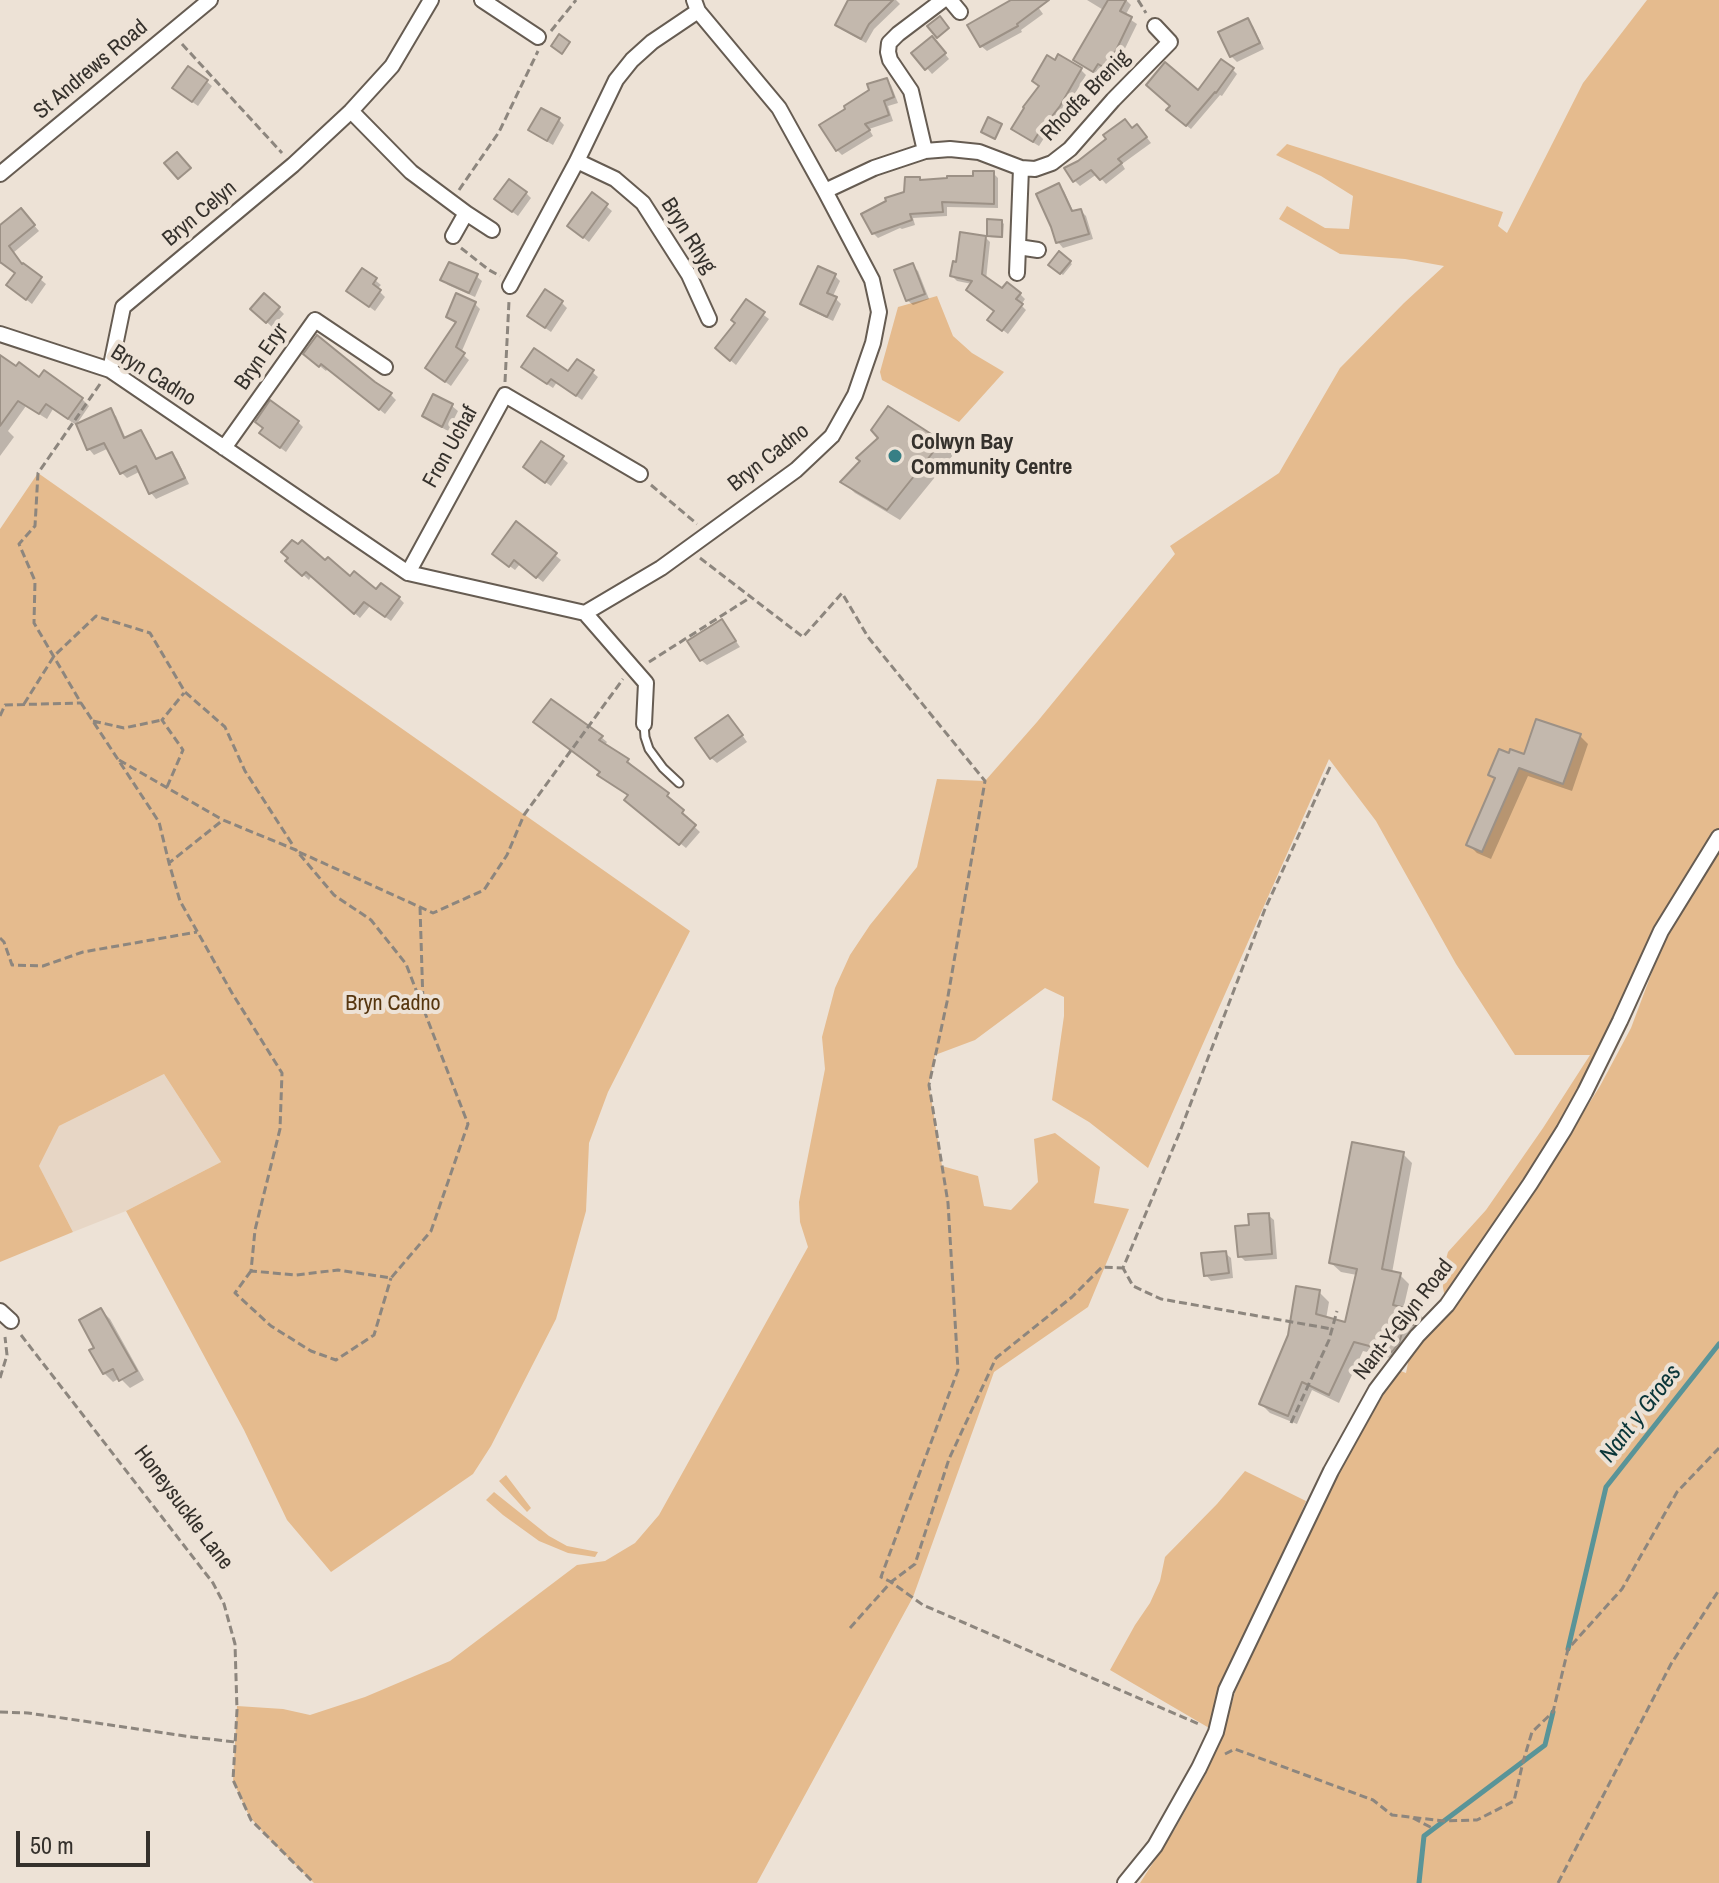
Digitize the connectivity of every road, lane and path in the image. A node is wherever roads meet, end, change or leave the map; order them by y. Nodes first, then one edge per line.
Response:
1 (210, 0) edge
2 (431, 0) edge
3 (482, 0) edge
4 (576, 0) edge
5 (943, 0) edge
6 (950, 0) edge
7 (696, 5) edge
8 (960, 12) dead end
9 (1155, 26) dead end
10 (171, 32) junction
11 (538, 37) dead end
12 (351, 111) junction
13 (925, 151) junction
14 (577, 161) junction
15 (293, 165) junction
16 (1021, 168) junction
17 (0, 174) edge
18 (825, 191) junction
19 (451, 203) junction
20 (466, 213) junction
21 (492, 230) dead end
22 (453, 236) joint
23 (1018, 247) junction
24 (1038, 250) dead end
25 (1017, 273) dead end
26 (511, 284) junction
27 (709, 319) dead end
28 (0, 334) edge
29 (385, 367) dead end
30 (110, 370) junction
31 (505, 395) junction
32 (224, 448) junction
33 (640, 474) joint
34 (707, 533) junction
35 (687, 548) junction
36 (408, 573) junction
37 (751, 597) junction
38 (585, 613) junction
39 (54, 656) junction
40 (635, 671) junction
41 (185, 692) junction
42 (81, 703) junction
43 (24, 704) junction
44 (0, 716) edge
45 (162, 720) junction
46 (93, 721) junction
47 (644, 724) joint
48 (117, 758) junction
49 (1330, 767) dead end
50 (679, 783) dead end
51 (167, 787) junction
52 (223, 820) junction
53 (1719, 837) edge
54 (296, 850) junction
55 (169, 863) junction
56 (420, 907) junction
57 (197, 932) junction
58 (0, 938) edge
59 (423, 1007) junction
60 (1123, 1268) junction
61 (251, 1271) junction
62 (391, 1278) junction
63 (1337, 1311) dead end
64 (5, 1315) edge
65 (1332, 1329) junction
66 (0, 1378) edge
67 (1291, 1423) dead end
68 (1719, 1448) edge
69 (891, 1582) junction
70 (1719, 1590) edge
71 (850, 1628) dead end
72 (0, 1712) edge
73 (1216, 1732) junction
74 (235, 1742) junction
75 (1199, 1768) junction
76 (1411, 1817) junction
77 (1434, 1829) dead end
78 (314, 1883) edge
79 (1125, 1883) edge
80 (1558, 1883) edge

1 - 10 street, St Andrews Road
2 - 12 street, Bryn Celyn
3 - 11 street
4 - 19 path
5 - 13 street
6 - 8 street
7 - 14 street
7 - 18 street, Bryn Cadno
9 - 16 street, Rhodfa Brenig
10 - 15 path
10 - 17 street, St Andrews Road
12 - 15 street, Bryn Celyn
12 - 19 street
13 - 16 street
13 - 18 street
14 - 26 street
14 - 27 street, Bryn Rhyg
15 - 30 street, Bryn Celyn
16 - 23 street
18 - 34 street, Bryn Cadno
19 - 20 street
20 - 21 street
20 - 22 street
22 - 26 path
23 - 24 street
23 - 25 street
26 - 31 path
28 - 30 street, Bryn Cadno
29 - 32 street, Bryn Eryr
30 - 32 street, Bryn Cadno
30 - 39 path
31 - 33 street, Fron Uchaf
31 - 36 street, Fron Uchaf
32 - 36 street, Bryn Cadno
33 - 34 path
34 - 35 street, Bryn Cadno
35 - 37 path
35 - 38 street, Bryn Cadno
36 - 38 street, Bryn Cadno
37 - 40 path
37 - 69 path
38 - 40 street
39 - 41 path
39 - 42 path
39 - 43 path
40 - 47 street
40 - 56 path
41 - 45 path
41 - 54 path
42 - 43 path
42 - 46 path
43 - 44 path
45 - 46 path
45 - 51 path
46 - 48 path
47 - 50 lane
48 - 51 path
48 - 55 path
49 - 60 path
51 - 52 path
52 - 54 path
52 - 55 path
53 - 73 street, Nant-Y-Glyn Road
54 - 56 path
54 - 59 path
55 - 57 path
56 - 59 path
57 - 58 path
57 - 61 path
59 - 62 path
60 - 65 path
60 - 69 path
61 - 62 path
61 - 62 path
63 - 65 path
64 - 66 path
64 - 74 path, Honeysuckle Lane
65 - 67 path
68 - 76 path
69 - 71 path
69 - 73 path
70 - 80 path
72 - 74 path
73 - 75 street, Nant-Y-Glyn Road
74 - 78 path, Honeysuckle Lane
75 - 76 path
75 - 79 street, Nant-Y-Glyn Road
76 - 77 path

